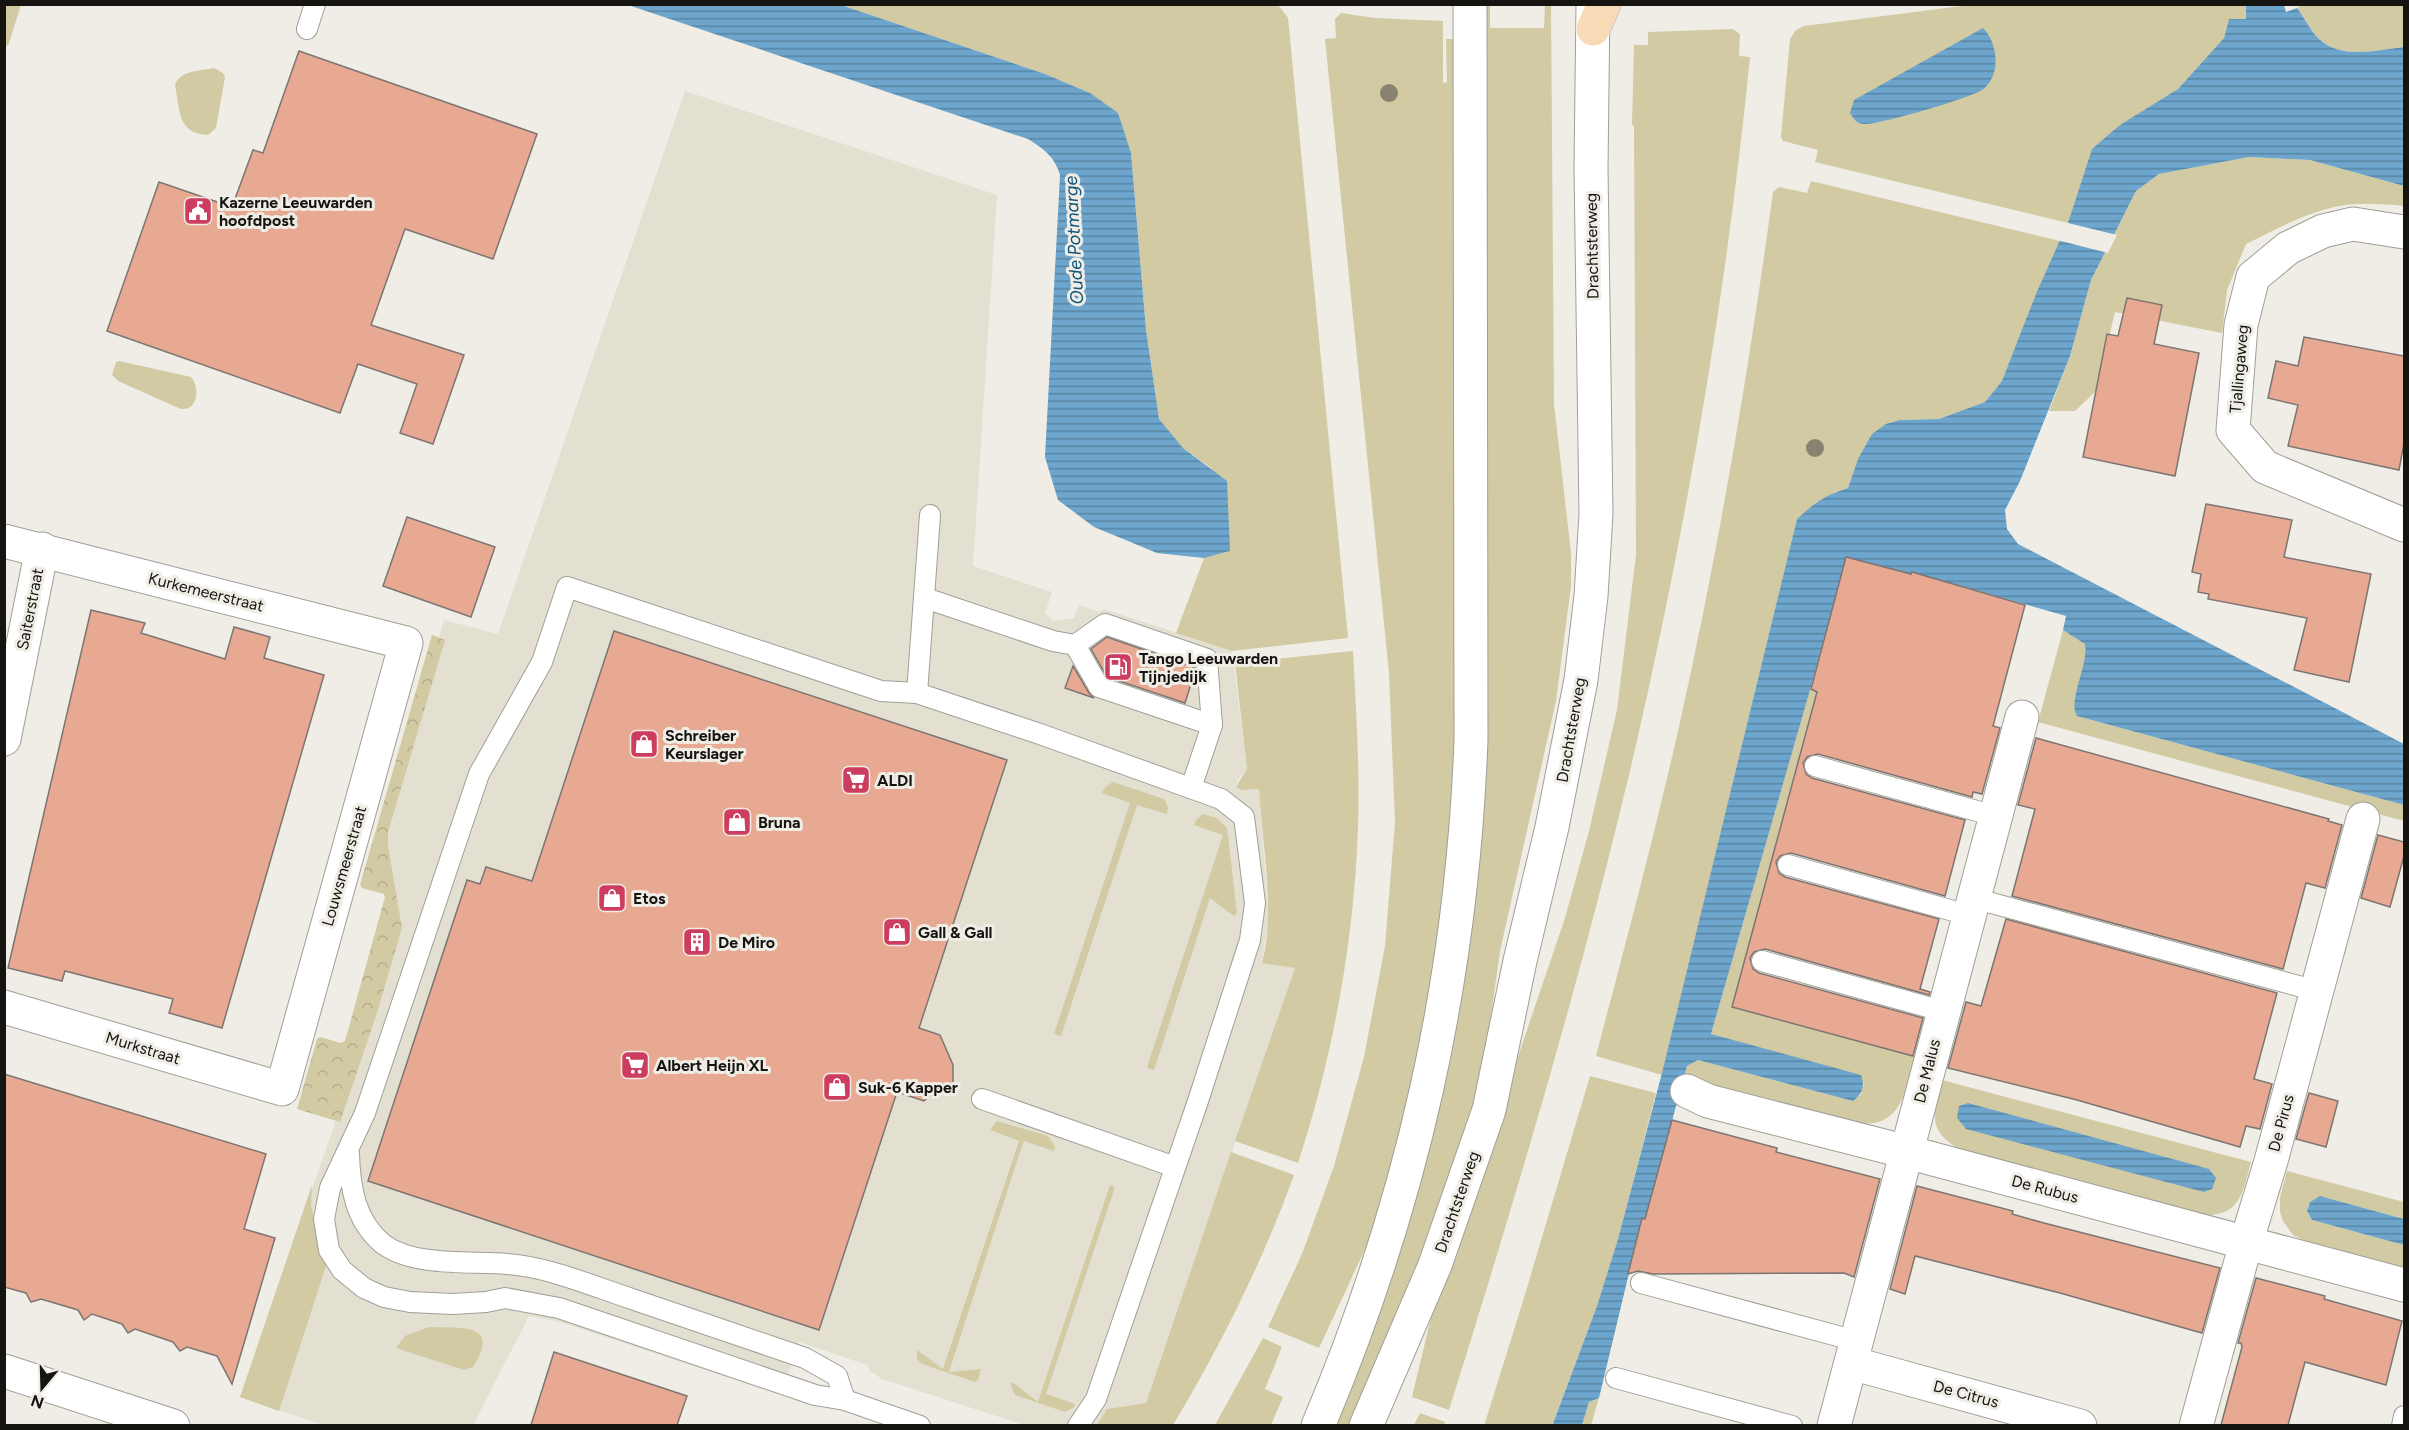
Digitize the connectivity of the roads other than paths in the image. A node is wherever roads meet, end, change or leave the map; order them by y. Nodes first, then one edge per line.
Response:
1 (315, 4) edge
2 (1470, 4) edge
3 (1596, 13) edge
4 (307, 29) dead end
5 (2404, 232) edge
6 (930, 514) dead end
7 (2404, 525) edge
8 (4, 541) edge
9 (42, 549) junction
10 (925, 598) junction
11 (406, 643) joint
12 (1075, 645) junction
13 (917, 693) junction
14 (2022, 717) dead end
15 (1212, 725) junction
16 (4, 739) edge
17 (1815, 766) dead end
18 (1191, 788) junction
19 (1995, 816) junction
20 (2363, 819) dead end
21 (1788, 866) dead end
22 (1971, 906) junction
23 (1762, 961) dead end
24 (2317, 991) junction
25 (4, 1007) edge
26 (1942, 1011) junction
27 (282, 1089) joint
28 (1687, 1091) dead end
29 (982, 1099) dead end
30 (349, 1151) junction
31 (1907, 1152) junction
32 (1175, 1167) junction
33 (2246, 1243) junction
34 (1641, 1283) dead end
35 (2404, 1286) edge
36 (1854, 1352) junction
37 (5, 1372) edge
38 (1616, 1378) dead end
39 (845, 1401) junction
40 (2404, 1416) edge
41 (881, 1419) edge
42 (173, 1425) edge
43 (920, 1425) edge
44 (1078, 1425) edge
45 (1318, 1425) edge
46 (1366, 1425) edge
47 (1792, 1425) edge
48 (1834, 1425) edge
49 (2080, 1425) edge
50 (2196, 1425) edge
51 (2402, 1425) edge

1 - 4 lane
2 - 45 street
3 - 46 street, Drachtsterweg
5 - 7 street, Tjallingaweg
6 - 10 lane
8 - 9 street, Kurkemeerstraat
9 - 11 street, Kurkemeerstraat
9 - 16 street, Saiterstraat
10 - 12 lane
10 - 13 lane
11 - 27 street, Louwsmeerstraat
12 - 15 lane
12 - 15 lane
13 - 18 lane
13 - 30 lane
14 - 19 street, De Malus
15 - 18 lane
17 - 19 lane
18 - 32 lane
19 - 22 street, De Malus
20 - 24 street, De Pirus
21 - 22 lane
22 - 24 lane
22 - 26 street, De Malus
23 - 26 lane
24 - 33 street, De Pirus
25 - 27 street, Murkstraat
26 - 31 street, De Malus
28 - 31 street, De Rubus
29 - 32 lane
30 - 39 lane
30 - 39 lane
31 - 33 street, De Rubus
31 - 36 street, De Malus
32 - 44 lane
33 - 35 street, De Rubus
33 - 50 street, De Pirus
34 - 36 lane
36 - 48 street, De Malus
36 - 49 street, De Citrus
37 - 42 street
38 - 47 lane
39 - 41 lane
40 - 51 lane
41 - 43 lane

